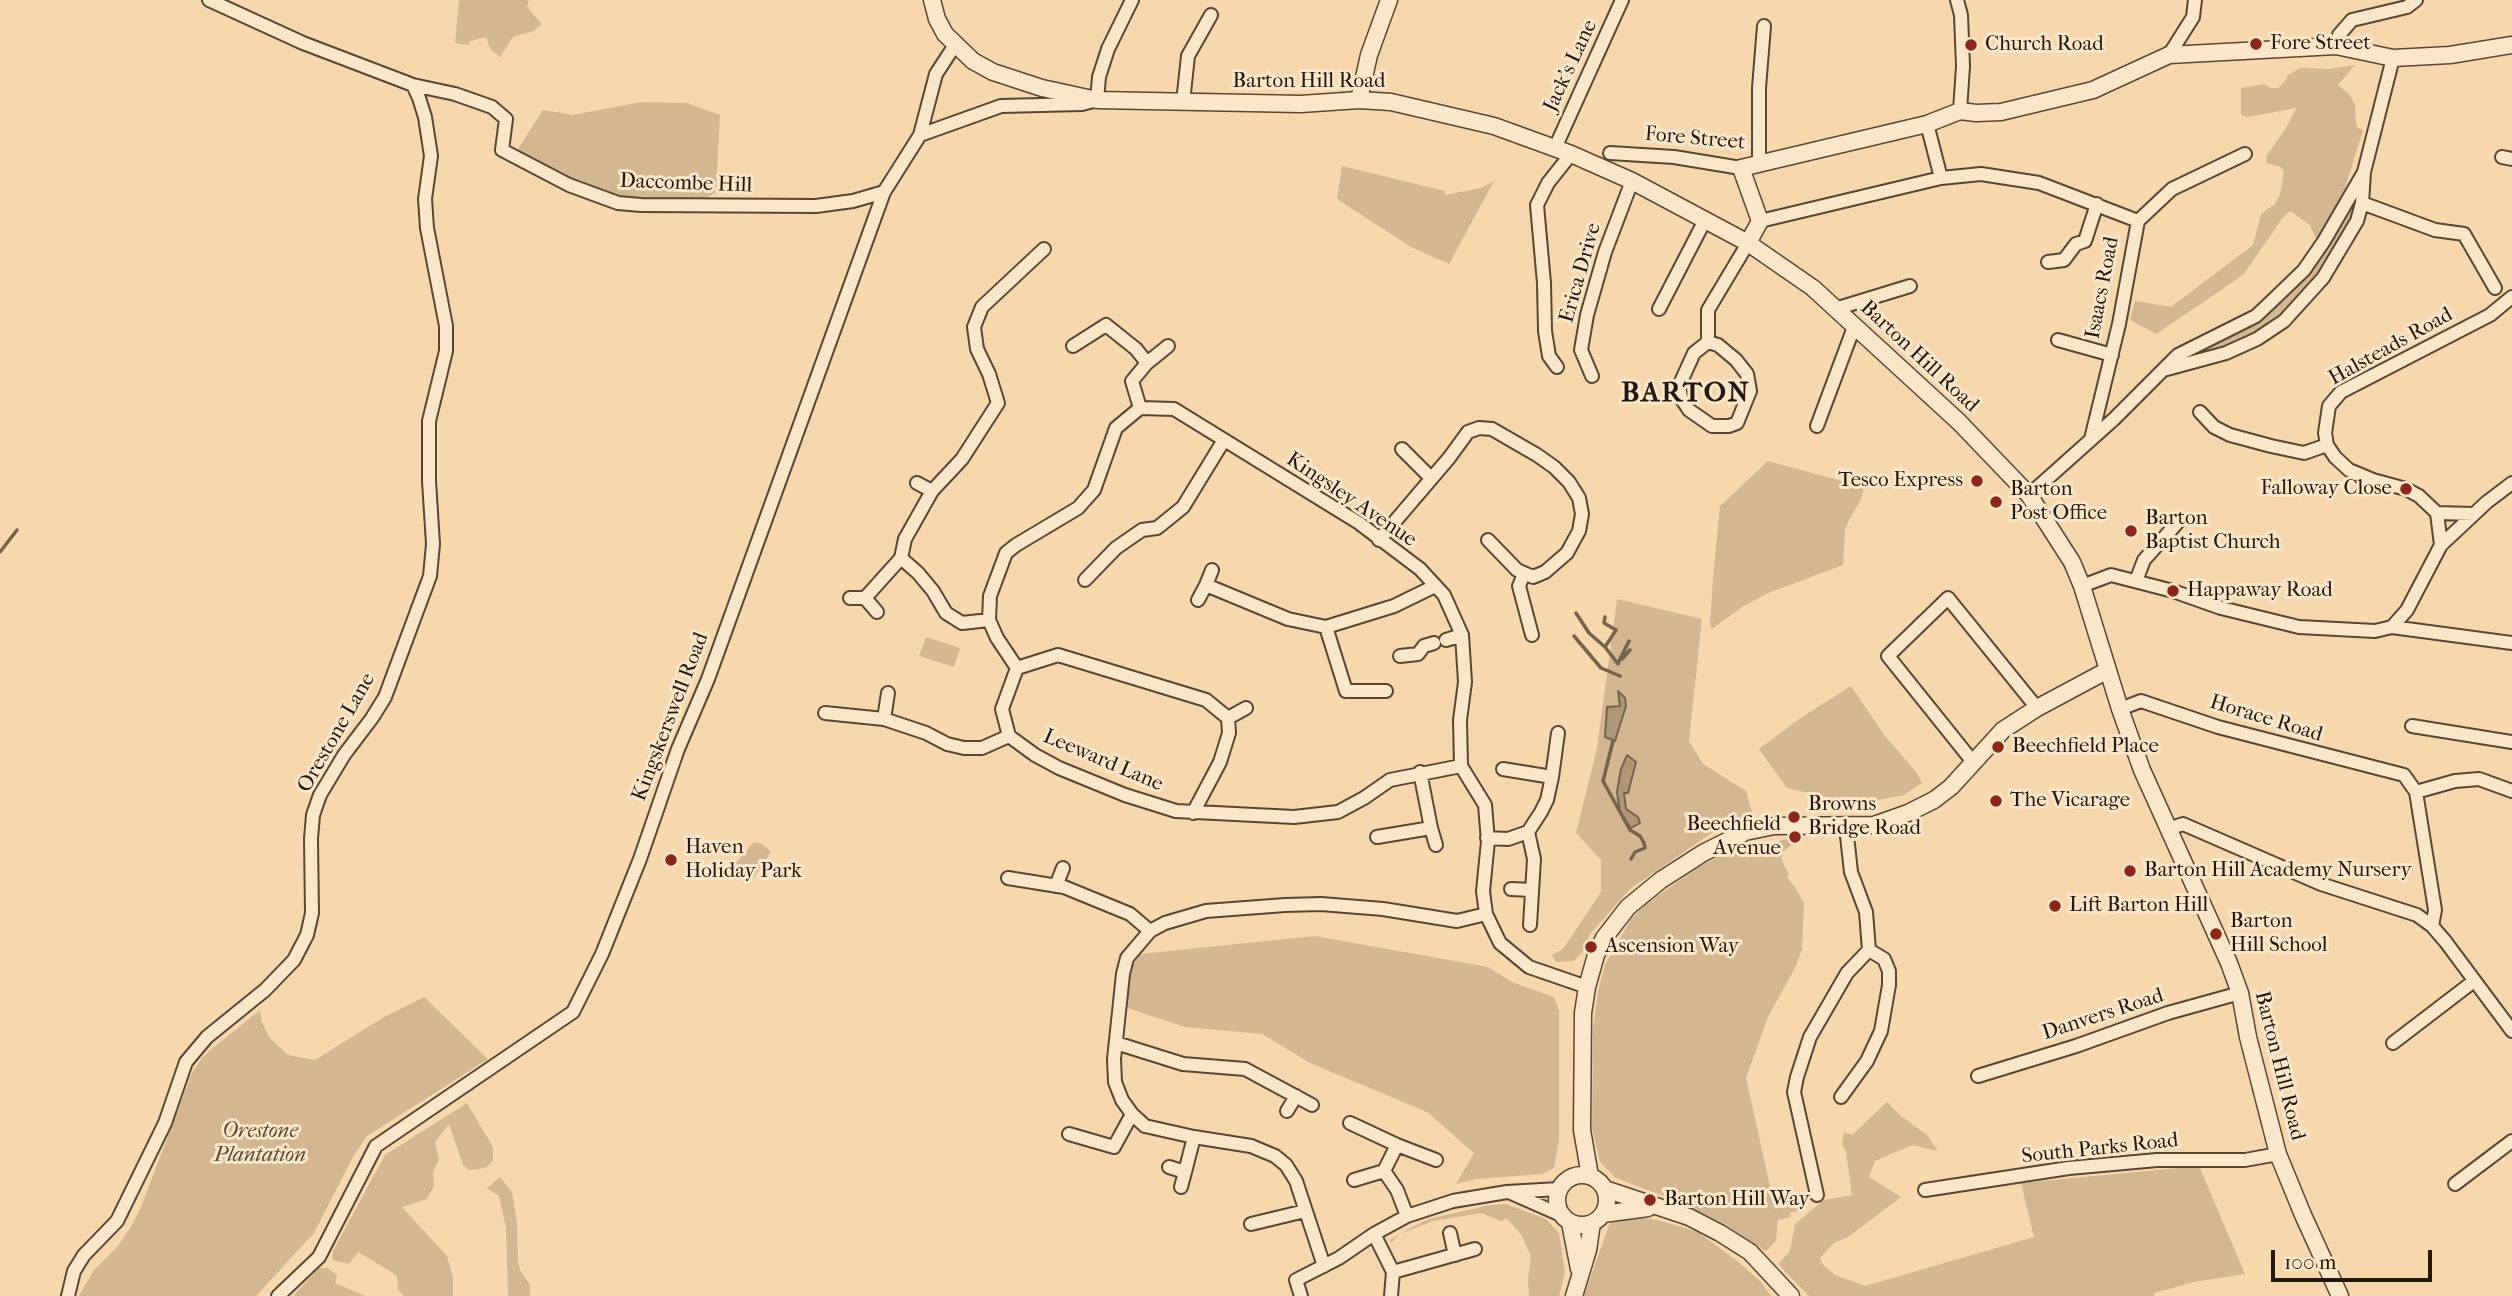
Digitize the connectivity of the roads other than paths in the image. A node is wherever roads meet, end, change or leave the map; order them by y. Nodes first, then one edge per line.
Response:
1 (209, 0) edge
2 (932, 0) edge
3 (1132, 0) edge
4 (1389, 0) edge
5 (1622, 0) edge
6 (1957, 0) edge
7 (2195, 0) edge
8 (2416, 0) edge
9 (1211, 15) dead end
10 (1764, 26) dead end
11 (955, 45) junction
12 (2512, 45) edge
13 (2336, 46) junction
14 (2169, 54) junction
15 (2393, 58) junction
16 (413, 85) junction
17 (1097, 100) junction
18 (1359, 100) junction
19 (1183, 102) junction
20 (1960, 111) junction
21 (1927, 124) junction
22 (920, 135) junction
23 (1555, 148) junction
24 (1610, 153) dead end
25 (1571, 154) junction
26 (2245, 154) dead end
27 (1759, 164) junction
28 (1741, 168) junction
29 (2364, 172) junction
30 (1941, 178) junction
31 (1632, 181) junction
32 (884, 192) junction
33 (2362, 203) junction
34 (2096, 204) junction
35 (1705, 220) junction
36 (1759, 221) junction
37 (2138, 221) junction
38 (1748, 243) junction
39 (1044, 249) dead end
40 (2048, 262) dead end
41 (1910, 286) dead end
42 (2496, 288) dead end
43 (2512, 297) edge
44 (1660, 309) dead end
45 (1835, 309) junction
46 (1854, 327) junction
47 (2058, 340) dead end
48 (1709, 342) junction
49 (1073, 346) dead end
50 (1168, 346) dead end
51 (2112, 355) junction
52 (1147, 363) junction
53 (1557, 367) dead end
54 (2165, 370) junction
55 (1592, 376) dead end
56 (1140, 408) junction
57 (2200, 412) dead end
58 (1817, 426) dead end
59 (2091, 439) junction
60 (1224, 440) junction
61 (2327, 445) junction
62 (1402, 449) dead end
63 (1431, 478) junction
64 (917, 483) dead end
65 (2512, 483) edge
66 (932, 491) junction
67 (2029, 495) junction
68 (2437, 513) junction
69 (2474, 514) junction
70 (2178, 522) dead end
71 (1379, 540) junction
72 (1488, 540) dead end
73 (2441, 545) junction
74 (901, 558) junction
75 (1212, 570) dead end
76 (1524, 574) junction
77 (1085, 580) dead end
78 (2136, 581) junction
79 (1206, 584) junction
80 (1435, 586) junction
81 (2082, 586) junction
82 (850, 598) dead end
83 (865, 598) junction
84 (1198, 600) dead end
85 (877, 612) dead end
86 (989, 620) junction
87 (1326, 627) junction
88 (2392, 627) junction
89 (1462, 635) junction
90 (1532, 635) dead end
91 (2512, 643) edge
92 (1400, 656) dead end
93 (1017, 668) junction
94 (2109, 670) junction
95 (1386, 691) dead end
96 (888, 693) dead end
97 (1246, 708) dead end
98 (2038, 708) junction
99 (2120, 709) junction
100 (825, 713) dead end
101 (1228, 718) junction
102 (884, 719) junction
103 (2412, 726) dead end
104 (1558, 733) dead end
105 (1009, 736) junction
106 (2512, 742) edge
107 (1973, 762) junction
108 (1461, 766) junction
109 (1503, 769) dead end
110 (1420, 772) junction
111 (1552, 777) junction
112 (2512, 791) edge
113 (2416, 792) junction
114 (1193, 813) junction
115 (1846, 827) junction
116 (1431, 828) junction
117 (2168, 829) junction
118 (1528, 832) junction
119 (1377, 837) dead end
120 (1488, 838) junction
121 (1436, 845) dead end
122 (1063, 868) dead end
123 (1008, 878) dead end
124 (1056, 886) junction
125 (1511, 889) dead end
126 (1532, 890) junction
127 (1486, 914) junction
128 (1530, 925) dead end
129 (2432, 926) junction
130 (1150, 931) junction
131 (1869, 950) junction
132 (2474, 981) junction
133 (1587, 987) junction
134 (2240, 993) junction
135 (2512, 1031) edge
136 (1116, 1043) junction
137 (2393, 1043) dead end
138 (1978, 1076) dead end
139 (1296, 1096) junction
140 (1841, 1097) dead end
141 (1312, 1105) dead end
142 (1287, 1111) dead end
143 (1132, 1114) junction
144 (1350, 1123) dead end
145 (1582, 1130) junction
146 (1069, 1135) dead end
147 (1194, 1137) junction
148 (2512, 1141) edge
149 (1397, 1145) junction
150 (2278, 1154) junction
151 (1436, 1160) dead end
152 (1169, 1167) dead end
153 (1185, 1171) junction
154 (1384, 1171) junction
155 (1590, 1176) junction
156 (1572, 1177) junction
157 (1354, 1180) dead end
158 (2455, 1184) dead end
159 (1181, 1187) dead end
160 (1559, 1189) junction
161 (1605, 1189) junction
162 (1925, 1190) dead end
163 (1507, 1192) junction
164 (1817, 1195) dead end
165 (1657, 1207) junction
166 (1305, 1211) junction
167 (1407, 1216) junction
168 (1566, 1219) junction
169 (1597, 1219) junction
170 (1269, 1220) junction
171 (1251, 1224) dead end
172 (1450, 1233) dead end
173 (1273, 1234) dead end
174 (1374, 1234) junction
175 (1475, 1249) dead end
176 (1455, 1255) junction
177 (1324, 1266) junction
178 (1393, 1272) junction
179 (1580, 1275) junction
180 (68, 1296) edge
181 (278, 1296) edge
182 (1301, 1296) edge
183 (1391, 1296) edge
184 (1574, 1296) edge
185 (1791, 1296) edge
186 (2340, 1296) edge

1 - 16 street
2 - 11 street, Barton Hill Road
3 - 17 street
4 - 18 street
5 - 23 street, Jack's Lane
6 - 20 street
7 - 14 street
8 - 13 street
9 - 19 street
10 - 27 street
11 - 17 street, Barton Hill Road
11 - 22 street, Kingskerswell Road
12 - 15 street, Fore Street
13 - 14 street, Fore Street
13 - 15 street, Fore Street
14 - 20 street, Fore Street
15 - 29 street
16 - 32 street, Daccombe Hill
16 - 180 street, Orestone Lane
17 - 19 street, Barton Hill Road
17 - 22 street
18 - 19 street, Barton Hill Road
18 - 23 street, Barton Hill Road
20 - 21 street, Fore Street
21 - 27 street, Fore Street
21 - 30 street
22 - 32 street, Kingskerswell Road
23 - 25 street, Barton Hill Road
24 - 28 street, Fore Street
25 - 31 street, Barton Hill Road
25 - 53 street
26 - 37 street
27 - 28 street, Fore Street
28 - 36 street
29 - 33 street
29 - 54 street
30 - 34 street, Isaacs Road
30 - 36 street, Isaacs Road
31 - 35 street, Barton Hill Road
31 - 55 street, Erica Drive
32 - 181 street, Kingskerswell Road
33 - 42 street
33 - 54 street
34 - 37 street, Isaacs Road
34 - 40 street
35 - 38 street, Barton Hill Road
35 - 44 street
36 - 38 street
37 - 51 street, Isaacs Road
38 - 45 street, Barton Hill Road
38 - 48 street
39 - 66 street
41 - 45 street
43 - 61 street, Halsteads Road
45 - 46 street, Barton Hill Road
46 - 58 street
46 - 67 street, Barton Hill Road
47 - 51 street
48 - 48 street
49 - 52 street
50 - 52 street
51 - 59 street, Isaacs Road
52 - 56 street
54 - 59 street
56 - 60 street
56 - 86 street
57 - 61 street
59 - 67 street
60 - 71 street, Kingsley Avenue
60 - 77 street
61 - 68 street
62 - 63 street
63 - 71 street
63 - 76 street
64 - 66 street
65 - 69 street
66 - 74 street
67 - 81 street, Barton Hill Road
68 - 69 street
68 - 73 street
69 - 73 street
70 - 78 street
71 - 80 street, Kingsley Avenue
72 - 76 street
73 - 88 street
74 - 83 street
74 - 86 street
75 - 79 street
76 - 90 street
78 - 81 street
78 - 88 street
79 - 84 street
79 - 87 street
80 - 87 street
80 - 89 street, Kingsley Avenue
81 - 94 street, Barton Hill Road
82 - 83 street
83 - 85 street
86 - 93 street
87 - 95 street
88 - 91 street
89 - 92 street
89 - 108 street, Kingsley Avenue
93 - 101 street
93 - 105 street
94 - 98 street
94 - 99 street, Barton Hill Road
96 - 102 street
97 - 101 street
98 - 107 street
98 - 107 street
99 - 113 street, Horace Road
99 - 117 street, Barton Hill Road
100 - 102 street
101 - 114 street
102 - 105 street
103 - 106 street
104 - 111 street
105 - 114 street, Leeward Lane
107 - 115 street
108 - 110 street, Leeward Lane
108 - 120 street
109 - 111 street
110 - 114 street, Leeward Lane
110 - 116 street
111 - 118 street
112 - 113 street
113 - 129 street
115 - 131 street
115 - 133 street
116 - 119 street
116 - 121 street
117 - 129 street
117 - 134 street, Barton Hill Road
118 - 120 street
118 - 126 street
120 - 127 street
122 - 124 street
123 - 124 street
124 - 130 street
125 - 126 street
126 - 128 street
127 - 130 street
127 - 133 street
129 - 132 street
130 - 136 street
131 - 140 street
131 - 164 street
132 - 135 street
132 - 137 street
133 - 145 street
134 - 138 street, Danvers Road
134 - 150 street, Barton Hill Road
136 - 139 street
136 - 143 street
139 - 141 street
139 - 142 street
143 - 146 street
143 - 147 street
144 - 149 street
145 - 155 street
145 - 156 street
147 - 153 street
147 - 166 street
148 - 158 street
149 - 151 street
149 - 154 street
150 - 162 street, South Parks Road
150 - 186 street, Barton Hill Road
152 - 153 street
153 - 159 street
154 - 157 street
154 - 167 street
155 - 156 street
155 - 161 street
156 - 160 street
160 - 163 street
160 - 168 street
161 - 165 street
161 - 169 street
163 - 167 street
163 - 168 street
165 - 169 street
165 - 185 street
166 - 170 street
166 - 177 street
167 - 174 street
168 - 169 street
168 - 179 street
169 - 179 street
170 - 171 street
170 - 173 street
172 - 176 street
174 - 177 street
174 - 178 street
175 - 176 street
176 - 178 street
177 - 182 street
178 - 183 street
179 - 184 street

